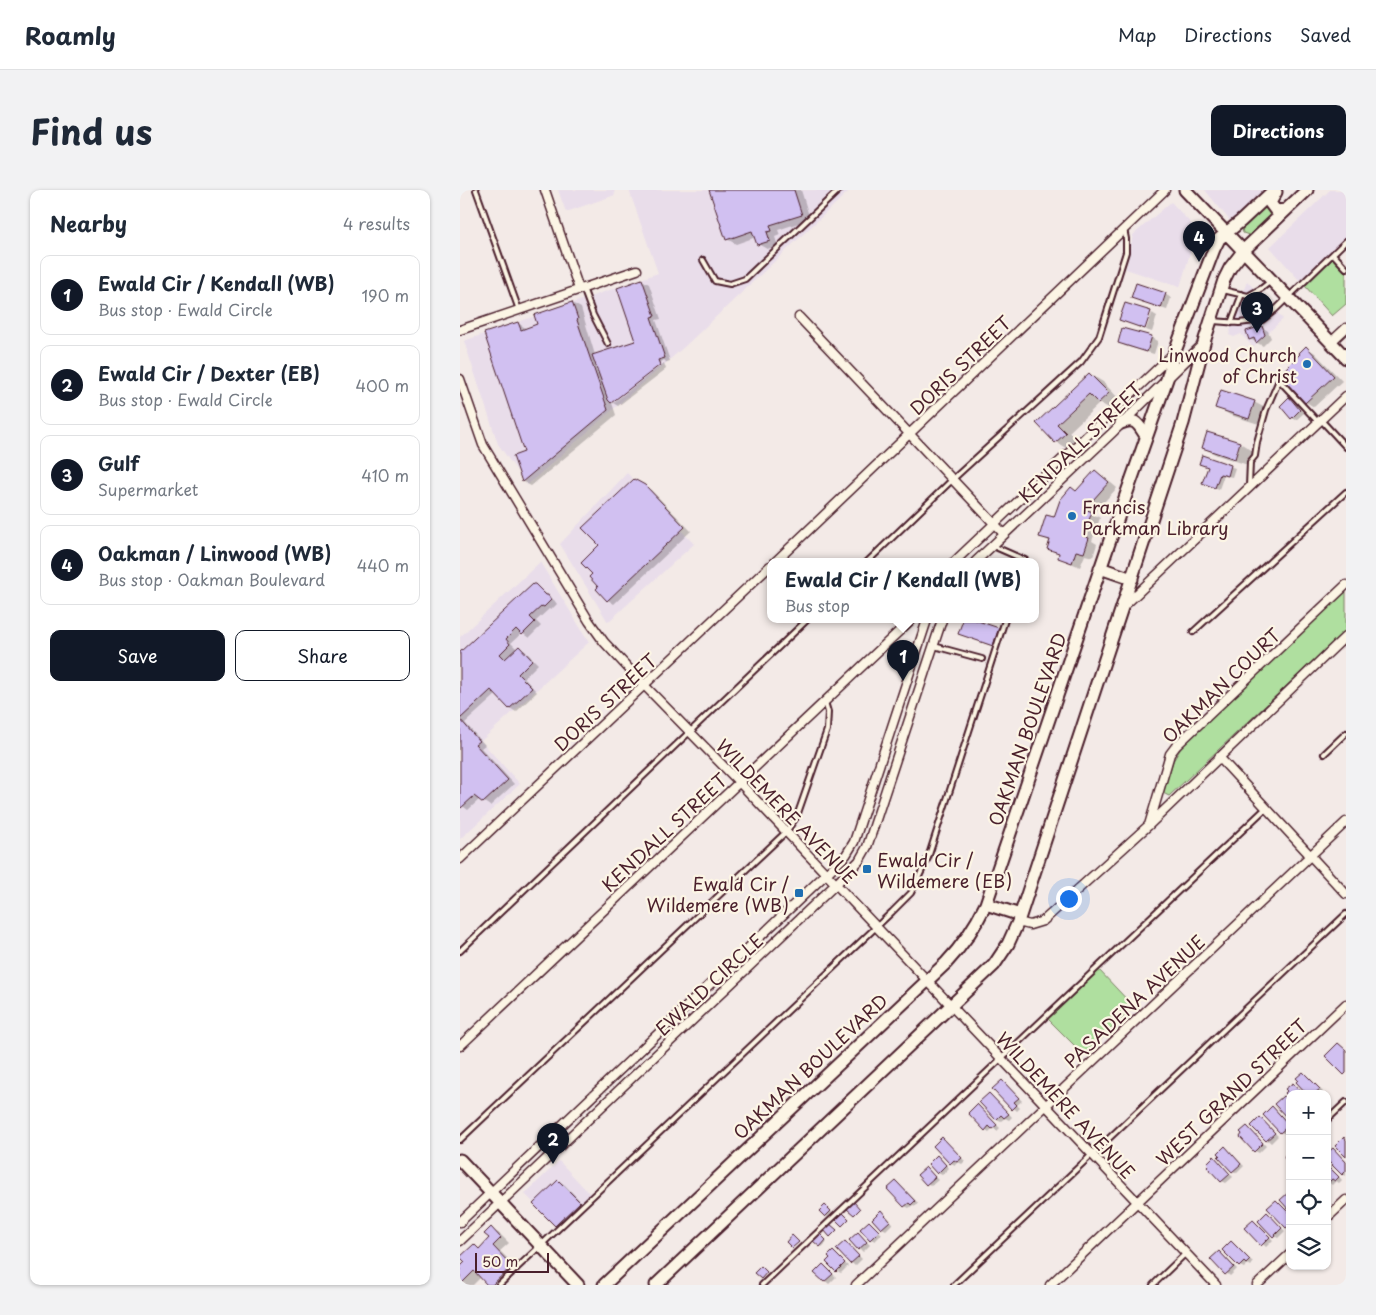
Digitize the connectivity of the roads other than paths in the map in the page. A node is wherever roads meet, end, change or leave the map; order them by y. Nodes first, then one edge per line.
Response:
1 (476, 190) edge
2 (545, 190) edge
3 (840, 190) edge
4 (1165, 190) edge
5 (1185, 190) edge
6 (1275, 190) edge
7 (1307, 190) edge
8 (1286, 210) junction
9 (1124, 229) junction
10 (1226, 233) junction
11 (1346, 241) edge
12 (1244, 250) junction
13 (1333, 254) junction
14 (703, 260) dead end
15 (1346, 268) edge
16 (637, 270) dead end
17 (1272, 280) junction
18 (581, 289) junction
19 (1221, 289) junction
20 (1242, 294) junction
21 (1288, 297) junction
22 (519, 310) junction
23 (1190, 312) junction
24 (798, 317) dead end
25 (1211, 321) junction
26 (1231, 323) junction
27 (1346, 328) edge
28 (460, 330) edge
29 (1331, 342) junction
30 (1204, 343) junction
31 (608, 344) dead end
32 (1175, 351) junction
33 (1346, 358) edge
34 (460, 379) edge
35 (1167, 379) junction
36 (1346, 396) edge
37 (1320, 421) junction
38 (1121, 424) junction
39 (908, 435) junction
40 (1146, 436) junction
41 (1346, 447) edge
42 (952, 480) junction
43 (1250, 486) junction
44 (1346, 492) edge
45 (995, 524) junction
46 (1004, 534) junction
47 (993, 546) junction
48 (779, 558) edge
49 (871, 558) edge
50 (958, 558) edge
51 (980, 558) edge
52 (1020, 558) edge
53 (1100, 568) junction
54 (767, 569) edge
55 (1132, 579) junction
56 (1346, 585) edge
57 (1124, 607) junction
58 (804, 623) edge
59 (908, 623) edge
60 (926, 623) edge
61 (941, 623) edge
62 (1004, 623) edge
63 (1193, 632) dead end
64 (1346, 636) edge
65 (934, 646) junction
66 (982, 659) dead end
67 (645, 686) junction
68 (825, 701) junction
69 (690, 732) junction
70 (1346, 734) edge
71 (1324, 754) dead end
72 (1219, 757) junction
73 (739, 782) junction
74 (1266, 808) junction
75 (1346, 822) edge
76 (1149, 825) junction
77 (786, 832) junction
78 (1310, 856) junction
79 (460, 859) edge
80 (826, 874) junction
81 (836, 884) junction
82 (1346, 894) edge
83 (986, 904) junction
84 (1346, 914) edge
85 (1019, 918) junction
86 (877, 927) junction
87 (460, 951) edge
88 (927, 980) junction
89 (1346, 1004) edge
90 (951, 1006) junction
91 (460, 1046) edge
92 (1001, 1058) junction
93 (1346, 1102) edge
94 (1045, 1105) junction
95 (1331, 1116) edge
96 (460, 1140) edge
97 (1092, 1154) junction
98 (460, 1160) edge
99 (490, 1193) junction
100 (1346, 1200) edge
101 (1138, 1202) junction
102 (500, 1203) junction
103 (1331, 1214) edge
104 (460, 1222) edge
105 (460, 1242) edge
106 (540, 1246) junction
107 (1186, 1253) junction
108 (1286, 1258) edge
109 (499, 1285) edge
110 (578, 1285) edge
111 (604, 1285) edge
112 (656, 1285) edge
113 (762, 1285) edge
114 (856, 1285) edge
115 (954, 1285) edge
116 (1050, 1285) edge
117 (1152, 1285) edge
118 (1216, 1285) edge
119 (1257, 1285) edge

1 - 22 lane
2 - 18 street
3 - 14 lane
4 - 9 street, DORIS STREET
5 - 10 street
6 - 8 street
6 - 10 street, OAKMAN BOULEVARD
7 - 8 street
8 - 12 street
9 - 39 street, DORIS STREET
9 - 42 lane
10 - 12 street
10 - 23 street, OAKMAN BOULEVARD
11 - 13 lane
12 - 17 street
12 - 19 street
13 - 15 lane
13 - 21 lane
16 - 18 street
17 - 20 lane
17 - 21 street
18 - 22 street
18 - 31 lane
19 - 20 lane
19 - 25 street
20 - 26 lane
21 - 26 lane
21 - 29 street
22 - 28 street
23 - 25 street
23 - 32 street, OAKMAN BOULEVARD
24 - 39 street
25 - 26 lane
25 - 30 street
27 - 29 street
29 - 33 street
30 - 35 street, KENDALL STREET
30 - 55 street
32 - 35 street, OAKMAN BOULEVARD
32 - 45 street, KENDALL STREET
34 - 67 street, WILDEMERE AVENUE
35 - 38 street, KENDALL STREET
35 - 40 street, OAKMAN BOULEVARD
36 - 37 street
37 - 41 lane
37 - 43 street
37 - 43 lane
38 - 40 street
38 - 46 street, KENDALL STREET
39 - 42 street
39 - 48 street, DORIS STREET
40 - 53 street, OAKMAN BOULEVARD
42 - 45 street
42 - 49 lane
43 - 57 street
44 - 63 lane
45 - 46 street
45 - 50 street, KENDALL STREET
46 - 47 street, KENDALL STREET
47 - 51 street, KENDALL STREET
47 - 52 lane
53 - 55 street
53 - 83 street, OAKMAN BOULEVARD
54 - 67 street, DORIS STREET
55 - 57 street
56 - 76 street, OAKMAN COURT
57 - 85 street
58 - 69 lane
59 - 68 street, KENDALL STREET
60 - 80 street, EWALD CIRCLE
61 - 65 street, EWALD CIRCLE
62 - 86 lane
64 - 72 street
65 - 66 lane
65 - 81 street, EWALD CIRCLE
67 - 69 street, WILDEMERE AVENUE
67 - 79 street, DORIS STREET
68 - 73 street, KENDALL STREET
68 - 77 lane
69 - 73 street, WILDEMERE AVENUE
69 - 87 lane
70 - 71 lane
72 - 74 street
72 - 76 street
73 - 77 street, WILDEMERE AVENUE
73 - 91 street, KENDALL STREET
74 - 78 street
74 - 92 lane
75 - 78 street, PASADENA AVENUE
76 - 85 street
77 - 80 street, WILDEMERE AVENUE
77 - 96 lane
78 - 82 street
78 - 94 street, PASADENA AVENUE
80 - 81 street, WILDEMERE AVENUE
80 - 99 street, EWALD CIRCLE
81 - 86 street, WILDEMERE AVENUE
81 - 102 street, EWALD CIRCLE
83 - 85 street
83 - 88 street, OAKMAN BOULEVARD
84 - 97 lane
85 - 90 street
86 - 88 street, WILDEMERE AVENUE
86 - 106 lane
88 - 90 street, WILDEMERE AVENUE
88 - 111 street, OAKMAN BOULEVARD
89 - 101 street, WEST GRAND STREET
90 - 92 street, WILDEMERE AVENUE
90 - 112 street
92 - 94 street, WILDEMERE AVENUE
92 - 113 lane
93 - 95 lane
94 - 97 street, WILDEMERE AVENUE
94 - 114 street, PASADENA AVENUE
97 - 101 street, WILDEMERE AVENUE
97 - 115 lane
98 - 99 street
99 - 102 street
99 - 104 street, EWALD CIRCLE
100 - 103 street
101 - 107 street, WILDEMERE AVENUE
101 - 116 street, WEST GRAND STREET
102 - 105 street, EWALD CIRCLE
102 - 106 street
106 - 109 lane
106 - 110 street
107 - 117 lane
107 - 118 street, WILDEMERE AVENUE
108 - 119 street

